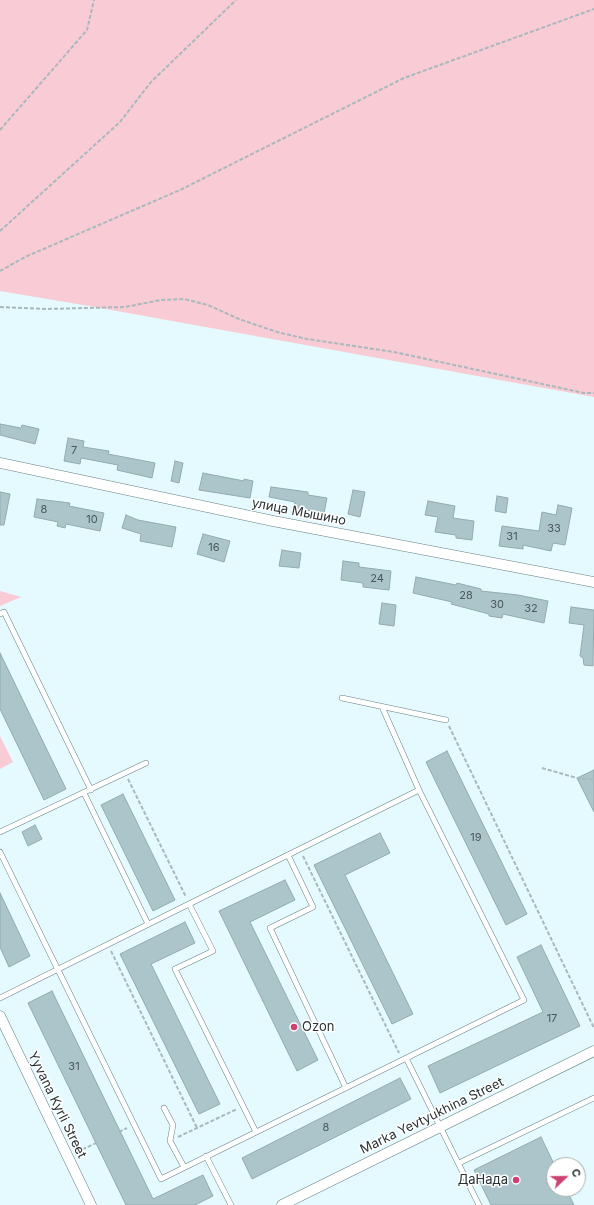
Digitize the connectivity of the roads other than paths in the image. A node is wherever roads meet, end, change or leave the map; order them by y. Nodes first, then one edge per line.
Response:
1 (0, 463) edge
2 (594, 582) edge
3 (0, 614) edge
4 (342, 698) dead end
5 (382, 709) dead end
6 (446, 720) road end
7 (146, 763) dead end
8 (91, 790) junction
9 (419, 790) junction
10 (84, 793) junction
11 (0, 832) edge
12 (0, 852) edge
13 (288, 855) junction
14 (189, 904) junction
15 (148, 924) junction
16 (57, 969) junction
17 (0, 998) edge
18 (0, 1016) edge
19 (594, 1051) edge
20 (404, 1059) junction
21 (346, 1088) junction
22 (594, 1098) edge
23 (164, 1108) dead end
24 (440, 1127) junction
25 (256, 1132) junction
26 (206, 1156) junction
27 (458, 1163) junction
28 (184, 1167) junction
29 (91, 1205) edge
30 (231, 1205) edge
31 (282, 1205) edge
32 (479, 1205) edge

1 - 2 street, улица Мышино
3 - 8 lane
4 - 6 lane
5 - 9 lane
7 - 8 lane
8 - 10 lane
9 - 13 lane
9 - 20 lane
10 - 11 lane
10 - 15 lane
12 - 16 lane
13 - 14 lane
13 - 21 lane
14 - 15 lane
14 - 25 lane
15 - 16 lane
16 - 17 lane
16 - 28 lane
18 - 29 street, Yyvana Kyrli Street
19 - 24 street, Marka Yevtyukhina Street
20 - 21 lane
20 - 24 lane
21 - 25 lane
22 - 27 lane
23 - 28 lane
24 - 27 lane
24 - 31 street, Marka Yevtyukhina Street
25 - 26 lane
26 - 28 lane
26 - 30 lane
27 - 32 lane

